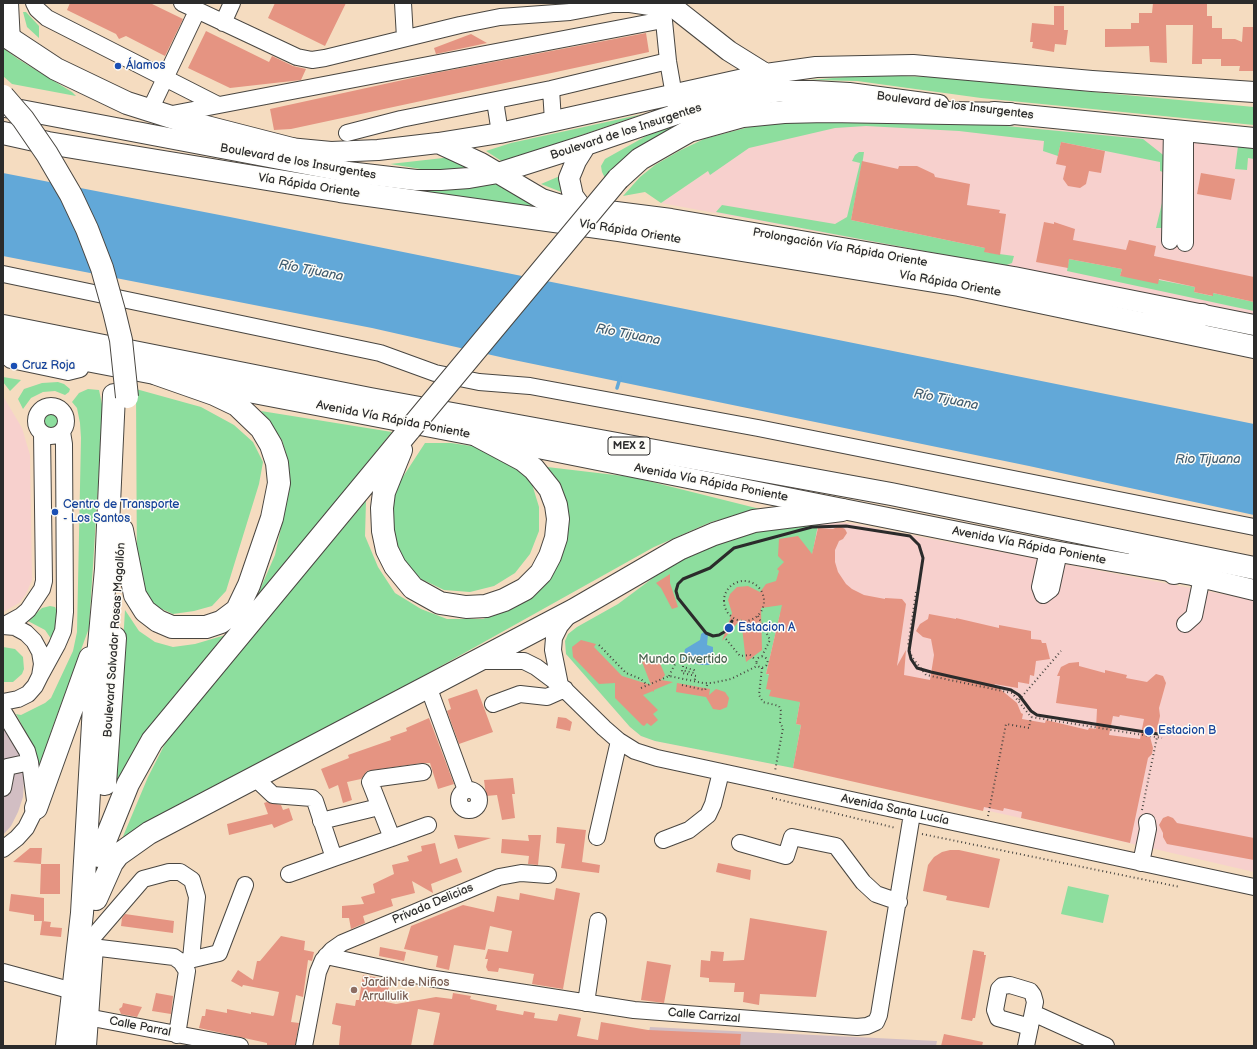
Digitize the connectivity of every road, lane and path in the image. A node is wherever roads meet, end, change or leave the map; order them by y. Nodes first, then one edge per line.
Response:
1 (10, 3) edge
2 (34, 3) edge
3 (182, 3) edge
4 (232, 3) edge
5 (403, 3) edge
6 (613, 3) edge
7 (664, 9) edge
8 (197, 11) junction
9 (223, 23) junction
10 (8, 38) edge
11 (405, 38) junction
12 (668, 61) junction
13 (766, 74) junction
14 (165, 77) junction
15 (551, 90) junction
16 (1254, 92) edge
17 (673, 94) junction
18 (3, 96) edge
19 (495, 101) junction
20 (218, 105) junction
21 (3, 106) edge
22 (158, 113) junction
23 (677, 114) junction
24 (1010, 114) junction
25 (3, 118) edge
26 (553, 121) junction
27 (1178, 130) junction
28 (500, 132) junction
29 (347, 133) dead end
30 (3, 134) edge
31 (1254, 138) edge
32 (438, 142) junction
33 (586, 146) junction
34 (292, 149) junction
35 (498, 173) junction
36 (582, 208) junction
37 (1178, 242) dead end
38 (3, 274) edge
39 (959, 284) junction
40 (1202, 315) junction
41 (1254, 325) edge
42 (3, 339) edge
43 (1254, 347) edge
44 (157, 374) junction
45 (121, 396) junction
46 (410, 429) junction
47 (62, 432) junction
48 (42, 433) junction
49 (478, 436) junction
50 (842, 510) junction
51 (1009, 518) junction
52 (1254, 527) edge
53 (122, 530) junction
54 (1254, 568) edge
55 (1189, 575) junction
56 (1254, 590) edge
57 (916, 592) dead end
58 (574, 610) junction
59 (758, 616) junction
60 (3, 626) edge
61 (102, 627) junction
62 (726, 639) dead end
63 (599, 645) dead end
64 (1061, 651) dead end
65 (762, 656) junction
66 (756, 660) junction
67 (476, 661) junction
68 (684, 662) dead end
69 (675, 664) dead end
70 (757, 666) junction
71 (762, 668) junction
72 (40, 676) junction
73 (669, 676) junction
74 (694, 682) junction
75 (708, 683) junction
76 (647, 684) junction
77 (682, 685) dead end
78 (428, 686) junction
79 (563, 687) junction
80 (641, 688) dead end
81 (1019, 700) junction
82 (3, 702) edge
83 (493, 704) dead end
84 (3, 711) edge
85 (1031, 717) junction
86 (1157, 736) junction
87 (1162, 738) dead end
88 (619, 741) junction
89 (30, 762) junction
90 (423, 772) dead end
91 (721, 772) junction
92 (254, 777) junction
93 (3, 788) edge
94 (466, 790) dead end
95 (770, 790) junction
96 (379, 807) junction
97 (36, 808) junction
98 (912, 814) junction
99 (1141, 814) dead end
100 (321, 821) junction
101 (428, 825) dead end
102 (986, 829) junction
103 (911, 832) junction
104 (597, 837) dead end
105 (392, 838) junction
106 (663, 840) dead end
107 (740, 843) dead end
108 (3, 849) edge
109 (99, 856) junction
110 (334, 858) junction
111 (289, 874) dead end
112 (548, 875) dead end
113 (245, 885) dead end
114 (1184, 887) dead end
115 (1254, 887) edge
116 (96, 899) junction
117 (899, 902) junction
118 (598, 921) dead end
119 (93, 942) junction
120 (326, 956) junction
121 (186, 961) junction
122 (3, 972) edge
123 (73, 991) junction
124 (586, 1003) junction
125 (87, 1017) junction
126 (177, 1035) junction
127 (1077, 1040) edge
128 (67, 1046) edge
129 (85, 1046) edge
130 (240, 1046) edge
131 (304, 1046) edge
132 (1026, 1046) edge
133 (1106, 1046) edge

1 - 10 street
2 - 14 street
3 - 8 street
4 - 9 street
5 - 11 street
6 - 7 street
6 - 11 street
7 - 12 street
7 - 13 main road
7 - 20 street
8 - 9 street
8 - 14 street
9 - 11 street
10 - 22 highway
12 - 15 street
12 - 17 street
13 - 16 main road, Boulevard de los Insurgentes
13 - 17 main road, Boulevard de los Insurgentes
14 - 20 street
14 - 22 street
15 - 19 street
15 - 26 street
17 - 23 street
17 - 26 main road, Boulevard de los Insurgentes
18 - 34 main road, Boulevard de los Insurgentes
18 - 45 highway, Boulevard Salvador Rosas Magallón, bridge
19 - 28 street
19 - 29 street
20 - 22 street
21 - 35 main road, Boulevard de los Insurgentes
22 - 34 highway
23 - 24 main road, Boulevard de los Insurgentes
23 - 33 main road, Boulevard de los Insurgentes
24 - 27 main road, Boulevard de los Insurgentes
24 - 46 highway, bridge
25 - 45 highway, Boulevard Salvador Rosas Magallón
26 - 28 main road, Boulevard de los Insurgentes
27 - 31 main road, Boulevard de los Insurgentes
27 - 37 street
28 - 32 main road, Boulevard de los Insurgentes
30 - 39 highway, Vía Rápida Oriente
32 - 34 main road, Boulevard de los Insurgentes
32 - 35 main road, Prolongación Vía Rápida Oriente
33 - 35 main road, Boulevard de los Insurgentes
33 - 36 main road
35 - 36 main road, Prolongación Vía Rápida Oriente
36 - 40 main road, Prolongación Vía Rápida Oriente
38 - 52 street
39 - 40 highway
39 - 43 highway, Vía Rápida Oriente
40 - 41 main road, Prolongación Vía Rápida Oriente
42 - 44 main road, Avenida Vía Rápida Poniente
42 - 51 highway, Avenida Vía Rápida Poniente / MEX 2
44 - 49 main road, Avenida Vía Rápida Poniente
44 - 53 highway
45 - 53 highway, Boulevard Salvador Rosas Magallón
45 - 61 highway, Boulevard Salvador Rosas Magallón
46 - 49 highway
46 - 109 highway
47 - 48 street
47 - 48 street
47 - 72 street
48 - 60 street
49 - 50 main road, Avenida Vía Rápida Poniente
50 - 55 main road, Avenida Vía Rápida Poniente
50 - 58 highway
51 - 54 highway, Avenida Vía Rápida Poniente / MEX 2
51 - 55 highway
53 - 109 highway, Boulevard Salvador Rosas Magallón
55 - 56 main road, Avenida Vía Rápida Poniente
57 - 81 path
58 - 67 highway
58 - 79 street
59 - 59 path
59 - 65 path
60 - 72 street
61 - 97 highway
61 - 123 highway, Boulevard Salvador Rosas Magallón
62 - 66 path
63 - 76 path
64 - 81 path
65 - 66 path
65 - 71 path
66 - 70 path
67 - 78 highway
67 - 79 street, Avenida Santa Lucía
68 - 74 path
69 - 73 path
70 - 71 path
70 - 75 path
71 - 95 path
72 - 82 street
73 - 74 path
73 - 76 path
74 - 75 path
75 - 77 path
76 - 80 path
78 - 92 highway
78 - 94 street
79 - 83 street
79 - 88 street, Avenida Santa Lucía
81 - 85 path
84 - 89 street
85 - 86 path
85 - 102 path
86 - 87 path
86 - 99 path
88 - 91 street, Avenida Santa Lucía
88 - 104 street
89 - 93 street
89 - 97 street
90 - 96 street
91 - 95 street, Avenida Santa Lucía
91 - 106 street
92 - 100 street
92 - 116 highway
95 - 98 street, Avenida Santa Lucía
95 - 103 path
96 - 100 street
96 - 105 street
97 - 108 street
98 - 102 street, Avenida Santa Lucía
98 - 103 street, Calle Carrizal
100 - 110 street
101 - 105 street
102 - 115 street, Avenida Santa Lucía
103 - 114 path
103 - 117 street, Calle Carrizal
105 - 110 street
107 - 117 street
109 - 116 highway, Boulevard Salvador Rosas Magallón
110 - 111 street
112 - 120 street, Privada Delicias
113 - 121 street
116 - 119 highway, Boulevard Salvador Rosas Magallón
117 - 124 street, Calle Carrizal
118 - 124 street
119 - 121 street
119 - 121 street
119 - 125 highway, Boulevard Salvador Rosas Magallón
120 - 124 street, Calle Carrizal
120 - 131 street
121 - 126 street
122 - 123 street
123 - 128 highway, Boulevard Salvador Rosas Magallón
125 - 126 street, Calle Parral
125 - 129 highway, Boulevard Salvador Rosas Magallón
126 - 130 street, Calle Parral
127 - 132 street
127 - 133 street

